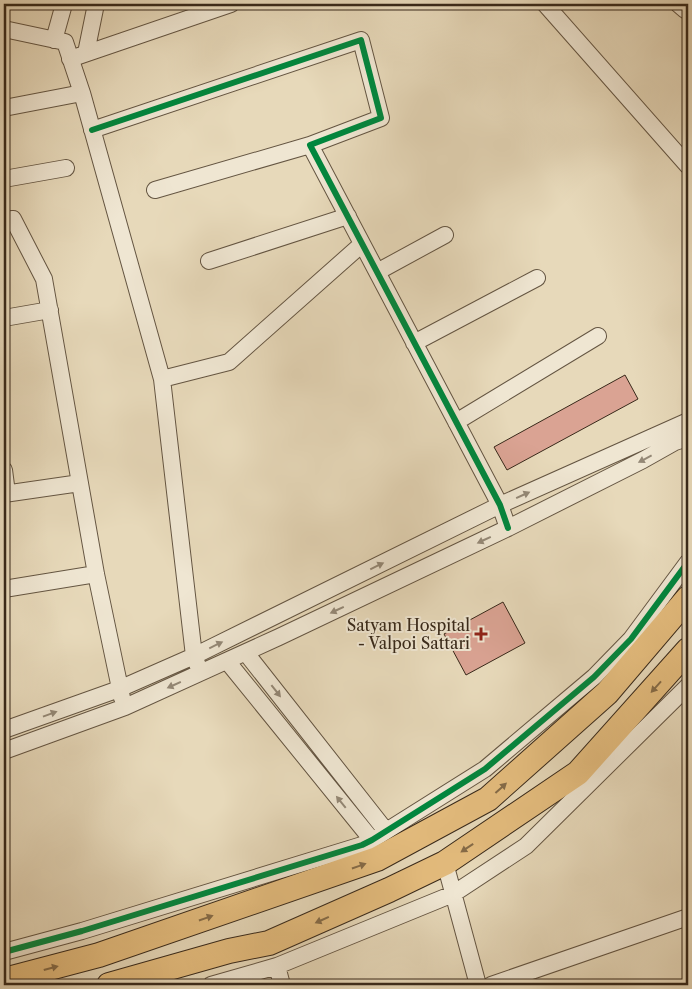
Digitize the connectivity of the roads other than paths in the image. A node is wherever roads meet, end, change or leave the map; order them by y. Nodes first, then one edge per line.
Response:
1 (64, 4) edge
2 (96, 4) edge
3 (231, 4) edge
4 (545, 4) edge
5 (678, 4) edge
6 (688, 10) edge
7 (4, 29) edge
8 (54, 40) junction
9 (86, 53) junction
10 (70, 59) junction
11 (82, 93) junction
12 (4, 108) edge
13 (92, 130) junction
14 (310, 145) junction
15 (688, 166) edge
16 (66, 168) dead end
17 (4, 180) edge
18 (155, 190) dead end
19 (348, 216) junction
20 (4, 220) edge
21 (445, 235) dead end
22 (362, 244) junction
23 (209, 261) dead end
24 (377, 272) junction
25 (537, 278) dead end
26 (50, 310) junction
27 (4, 318) edge
28 (598, 336) dead end
29 (414, 343) junction
30 (162, 379) junction
31 (688, 421) edge
32 (456, 422) junction
33 (688, 438) edge
34 (4, 470) edge
35 (80, 483) junction
36 (6, 493) edge
37 (500, 505) junction
38 (508, 528) junction
39 (688, 562) edge
40 (96, 574) junction
41 (4, 589) edge
42 (688, 598) edge
43 (688, 650) edge
44 (246, 652) junction
45 (194, 656) junction
46 (227, 661) junction
47 (200, 673) junction
48 (688, 686) edge
49 (119, 688) junction
50 (125, 707) junction
51 (4, 730) edge
52 (4, 751) edge
53 (386, 831) junction
54 (372, 840) junction
55 (445, 863) junction
56 (453, 894) junction
57 (688, 917) edge
58 (4, 952) edge
59 (277, 966) junction
60 (4, 980) edge
61 (109, 985) edge
62 (211, 985) edge
63 (282, 985) edge
64 (478, 985) edge
65 (491, 985) edge

1 - 8 street
2 - 9 street
3 - 9 street
4 - 15 street
5 - 6 street
7 - 8 street
8 - 10 street
9 - 10 street
10 - 11 street
11 - 12 street
11 - 13 street
13 - 14 street
13 - 30 street
14 - 18 street
14 - 19 street
16 - 17 street
19 - 22 street
19 - 23 street
20 - 26 street
21 - 24 street
22 - 24 street
22 - 30 street
24 - 29 street
25 - 29 street
26 - 27 street
26 - 35 street
28 - 32 street
29 - 32 street
30 - 45 street
37 -> 31 street
32 - 37 street
33 -> 38 street
34 - 36 street
35 - 36 street
35 - 40 street
37 - 38 street
45 -> 37 street
38 -> 44 street
39 - 53 street
40 - 41 street
40 - 49 street
60 -> 42 highway
43 -> 55 highway
44 - 46 street
44 -> 53 street
45 - 47 street
45 - 49 street
46 - 47 street
54 -> 46 street
47 -> 50 street
48 - 56 street
49 - 50 street
51 -> 49 street
50 - 52 street
53 - 54 street
54 - 58 street
55 - 56 street
55 -> 61 highway
56 - 59 street
56 - 64 street
57 - 65 street
59 - 62 street
59 - 63 street

